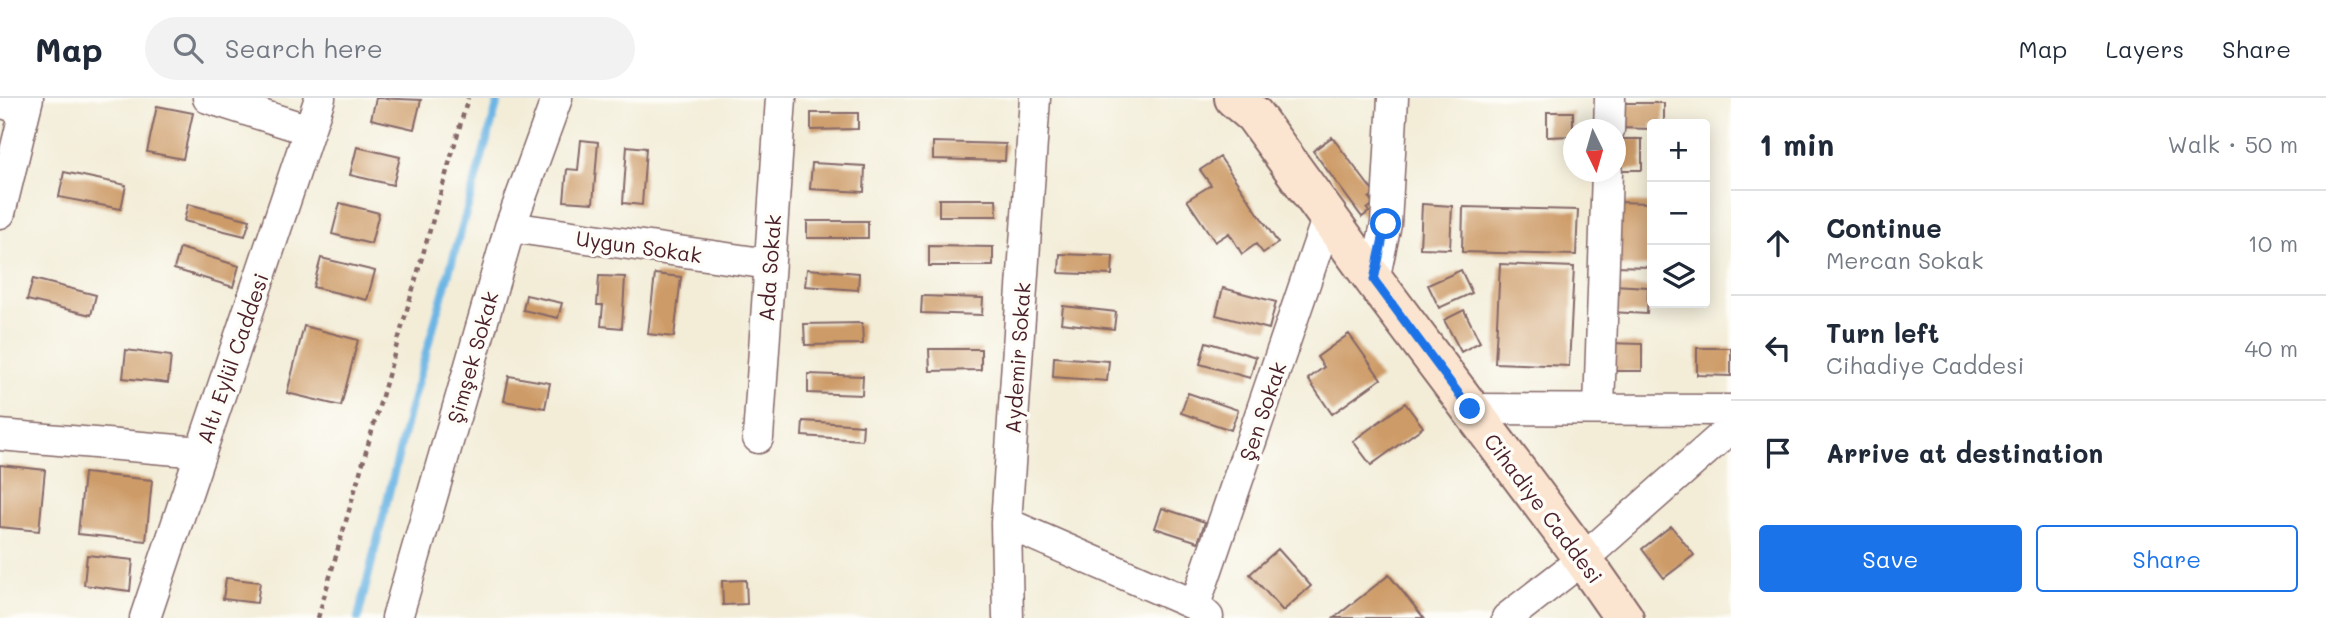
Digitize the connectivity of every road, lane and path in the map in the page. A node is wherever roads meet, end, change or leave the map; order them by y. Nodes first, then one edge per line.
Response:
1 (208, 98) edge
2 (320, 98) edge
3 (468, 98) edge
4 (557, 98) edge
5 (781, 98) edge
6 (1035, 98) edge
7 (1234, 98) edge
8 (1393, 98) edge
9 (1610, 98) edge
10 (17, 103) edge
11 (1609, 119) edge
12 (309, 130) junction
13 (1607, 182) edge
14 (0, 213) edge
15 (1328, 216) junction
16 (510, 228) junction
17 (769, 264) junction
18 (1374, 280) junction
19 (1470, 409) junction
20 (1599, 409) junction
21 (1731, 410) edge
22 (1731, 428) edge
23 (0, 435) edge
24 (758, 438) dead end
25 (201, 452) junction
26 (1006, 523) junction
27 (1583, 559) junction
28 (1202, 612) edge
29 (145, 618) edge
30 (318, 618) edge
31 (397, 618) edge
32 (1008, 618) edge
33 (1507, 618) edge
34 (1624, 618) edge

1 - 12 street
2 - 12 street, Altı Eylül Caddesi
3 - 30 path
4 - 16 street, Şimşek Sokak
5 - 17 street, Ada Sokak
6 - 26 street, Aydemir Sokak
7 - 15 street, Cihadiye Caddesi
8 - 18 street
9 - 11 street
10 - 14 street
12 - 25 street, Altı Eylül Caddesi
13 - 20 street
15 - 18 street, Cihadiye Caddesi
15 - 28 street, Şen Sokak
16 - 17 street, Uygun Sokak
16 - 31 street, Şimşek Sokak
17 - 24 street, Ada Sokak
18 - 19 street, Cihadiye Caddesi
19 - 20 street
19 - 27 street, Cihadiye Caddesi
20 - 21 street
22 - 27 street
23 - 25 street
25 - 29 street, Altı Eylül Caddesi
26 - 28 street
26 - 32 street, Aydemir Sokak
27 - 33 street
27 - 34 street, Cihadiye Caddesi

